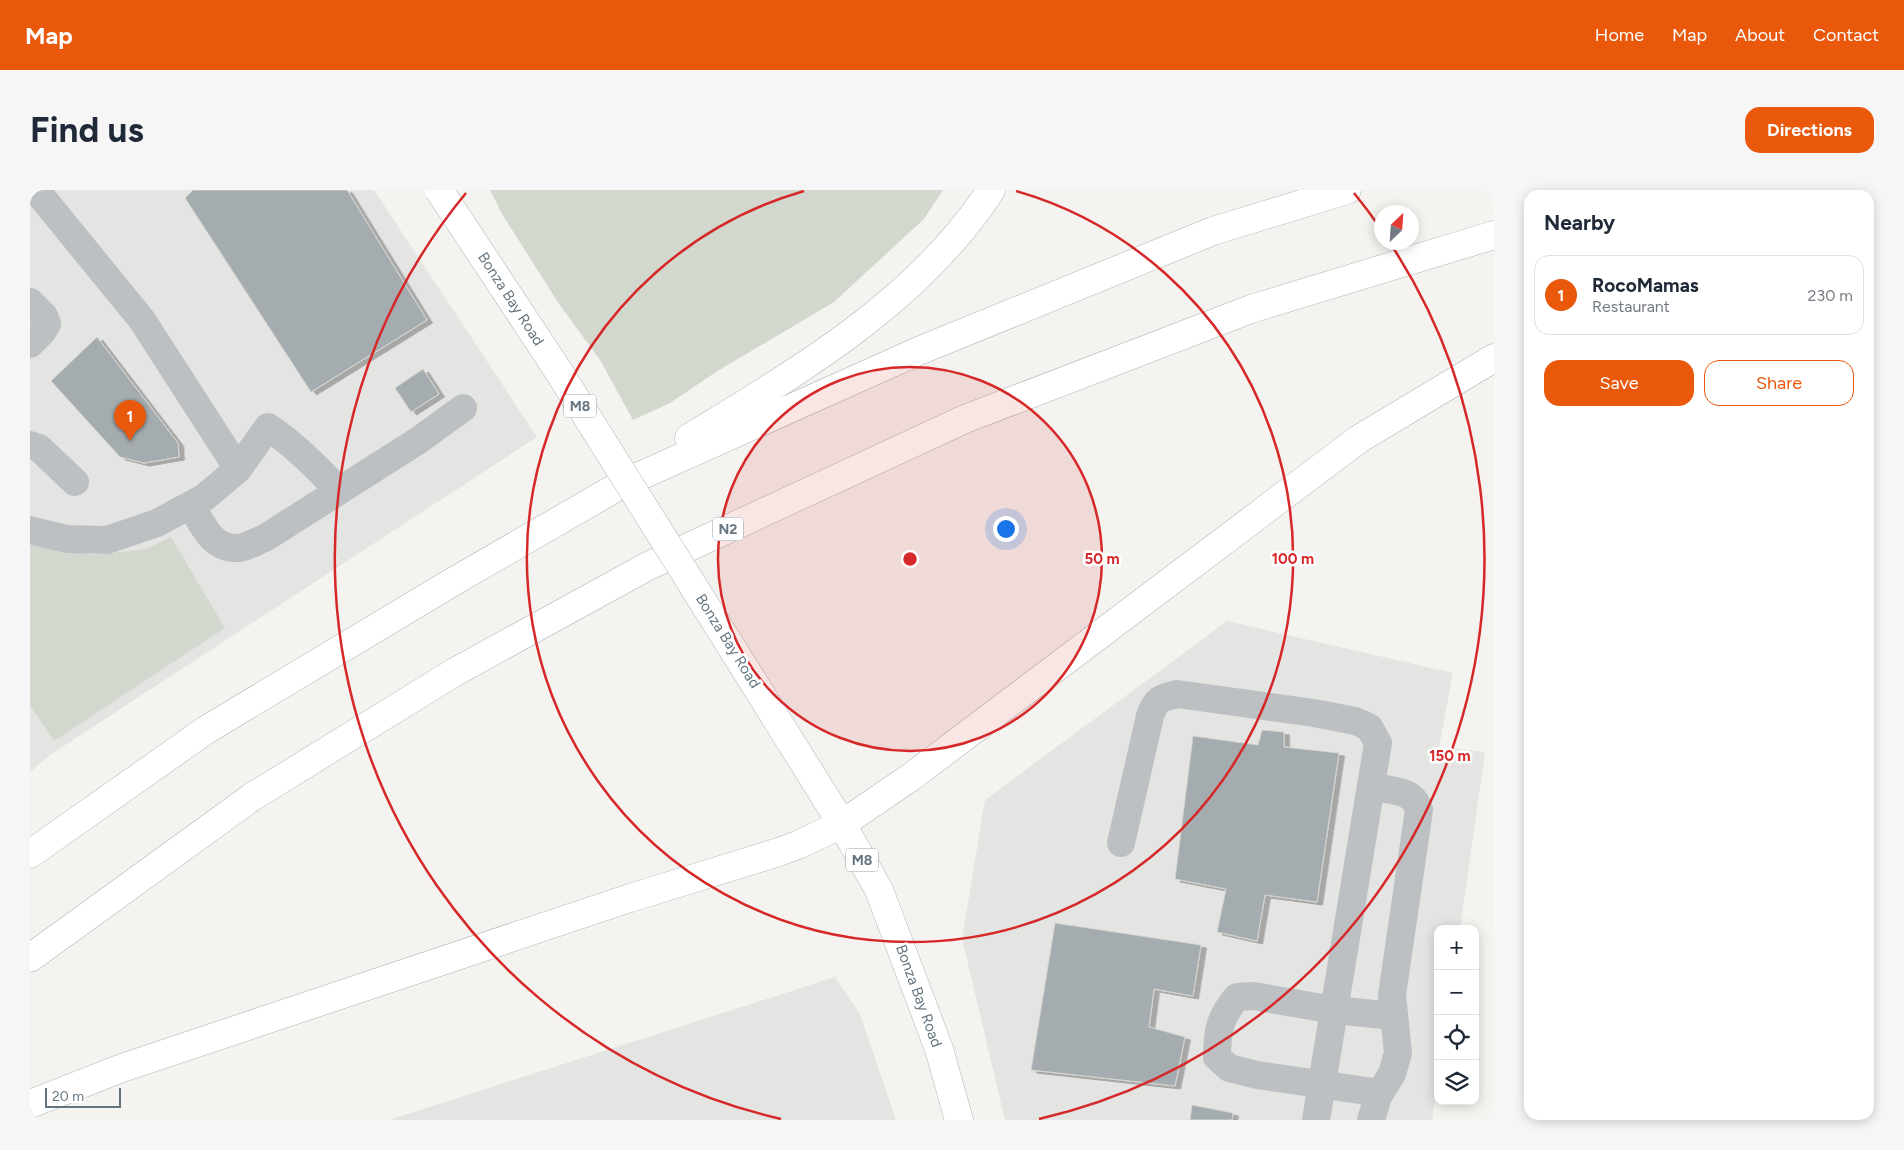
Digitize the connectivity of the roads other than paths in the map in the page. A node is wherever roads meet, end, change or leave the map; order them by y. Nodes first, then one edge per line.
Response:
1 (36, 190) edge
2 (439, 190) edge
3 (991, 190) edge
4 (1347, 190) edge
5 (1494, 234) edge
6 (30, 302) edge
7 (30, 344) edge
8 (1494, 358) edge
9 (463, 408) dead end
10 (30, 445) edge
11 (238, 469) junction
12 (75, 482) dead end
13 (339, 491) junction
14 (191, 505) junction
15 (30, 530) edge
16 (450, 583) junction
17 (1371, 786) junction
18 (842, 824) junction
19 (1121, 843) dead end
20 (30, 854) edge
21 (30, 958) edge
22 (1334, 1010) junction
23 (1394, 1016) junction
24 (1322, 1085) junction
25 (1380, 1093) junction
26 (30, 1104) edge
27 (959, 1120) edge
28 (1316, 1120) edge
29 (1371, 1120) edge

1 - 11 lane
2 - 18 main road, Bonza Bay Road / M8, bridge
3 - 16 main road
4 - 16 main road
5 - 21 main road, N2
6 - 7 lane
8 - 18 main road
9 - 13 lane
10 - 12 lane
11 - 13 lane
11 - 14 lane
13 - 14 lane
14 - 15 lane
16 - 20 main road
17 - 19 lane
17 - 22 lane
17 - 23 lane
18 - 26 main road
18 - 27 main road, Bonza Bay Road / M8
22 - 23 lane
22 - 24 lane
22 - 24 lane
23 - 25 lane
24 - 25 lane
24 - 28 lane
25 - 29 lane

